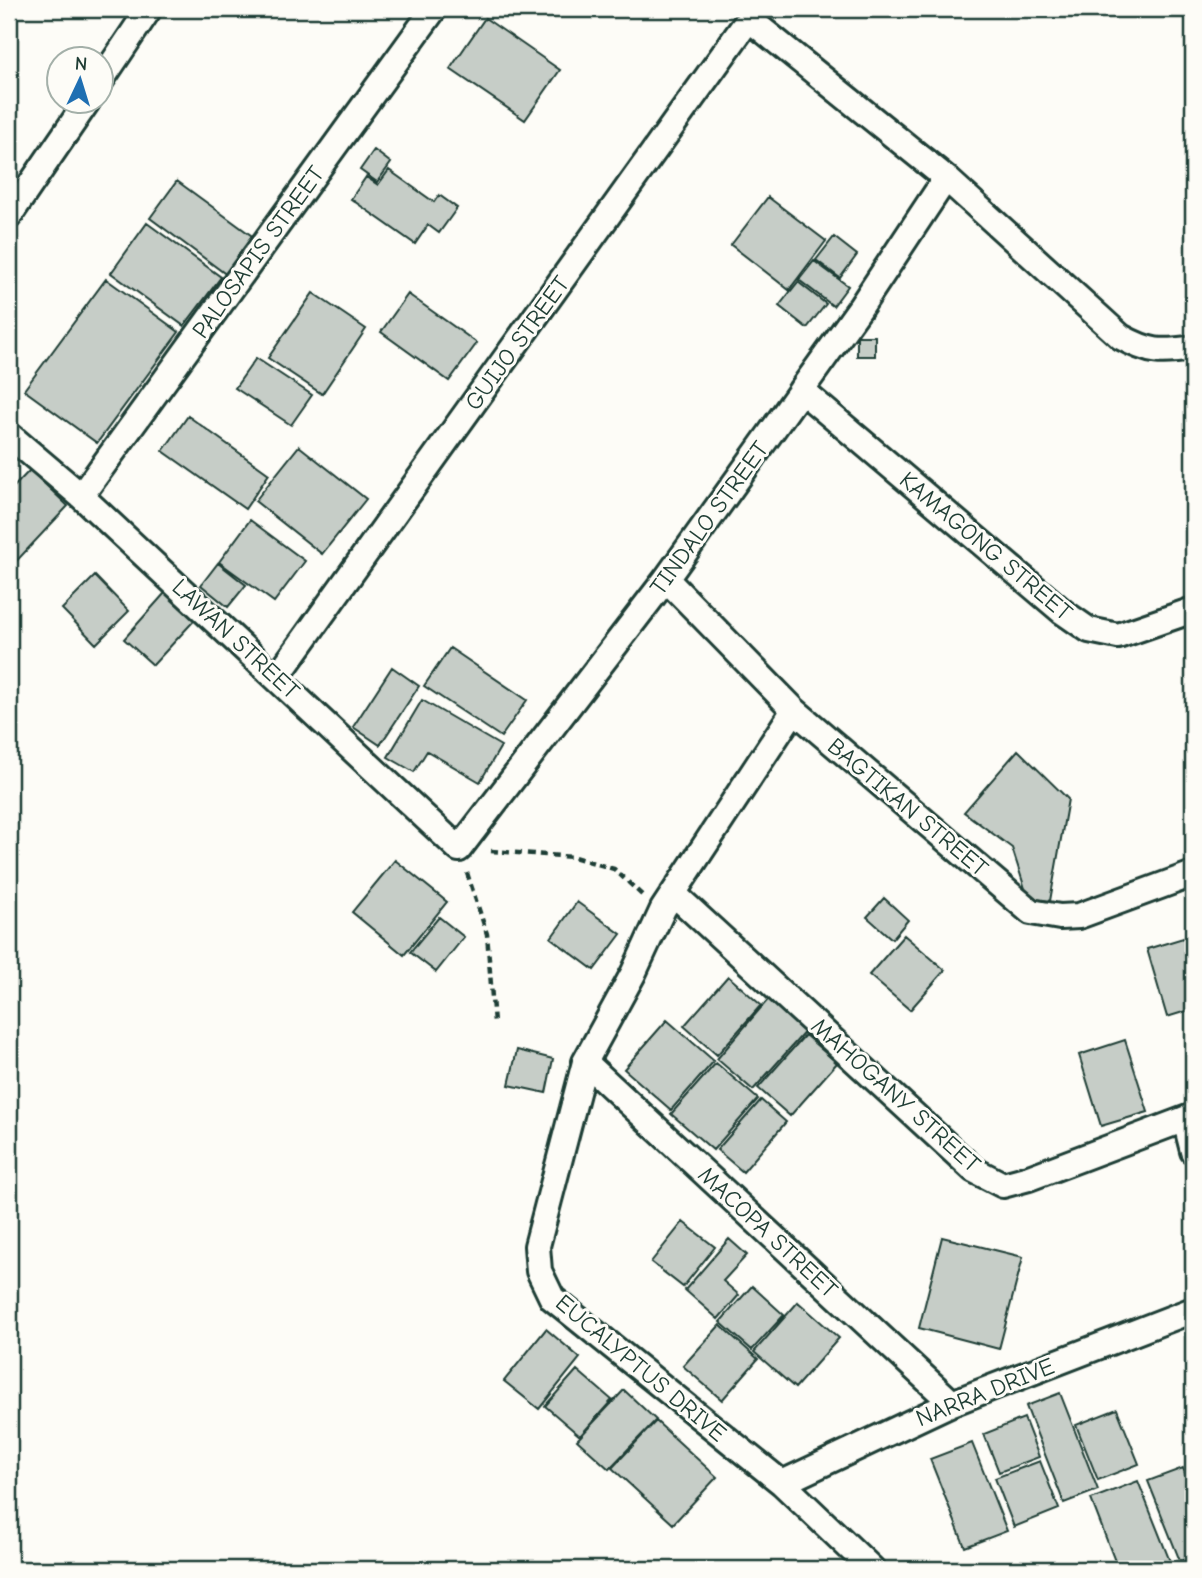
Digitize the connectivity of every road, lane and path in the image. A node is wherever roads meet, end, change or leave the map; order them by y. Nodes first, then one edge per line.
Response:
1 (149, 9) edge
2 (434, 9) edge
3 (752, 14) edge
4 (116, 58) edge
5 (77, 116) edge
6 (946, 178) junction
7 (9, 216) edge
8 (1193, 348) edge
9 (800, 390) junction
10 (9, 435) edge
11 (81, 496) junction
12 (666, 579) junction
13 (1193, 610) edge
14 (277, 677) junction
15 (794, 710) junction
16 (459, 849) junction
17 (1193, 874) edge
18 (668, 901) junction
19 (494, 1023) dead end
20 (585, 1062) junction
21 (1189, 1117) edge
22 (1193, 1151) edge
23 (1193, 1310) edge
24 (952, 1403) junction
25 (782, 1483) junction
26 (872, 1569) edge

1 - 4 street
2 - 11 street, PALOSAPIS STREET
3 - 6 street
3 - 14 street, GUIJO STREET
5 - 7 street
6 - 8 street
6 - 9 street, TINDALO STREET
9 - 12 street, TINDALO STREET
9 - 13 street, KAMAGONG STREET
10 - 11 street, LAWAN STREET
11 - 14 street, LAWAN STREET
12 - 15 street, BAGTIKAN STREET
12 - 16 street, TINDALO STREET
14 - 16 street, LAWAN STREET
15 - 17 street, BAGTIKAN STREET
15 - 18 street, EUCALYPTUS DRIVE
16 - 18 path
16 - 19 path
18 - 20 street, EUCALYPTUS DRIVE
18 - 21 street, MAHOGANY STREET
20 - 24 street, MACOPA STREET
20 - 25 street, EUCALYPTUS DRIVE
21 - 22 street
23 - 24 street, NARRA DRIVE
24 - 25 street, NARRA DRIVE
25 - 26 street, EUCALYPTUS DRIVE

